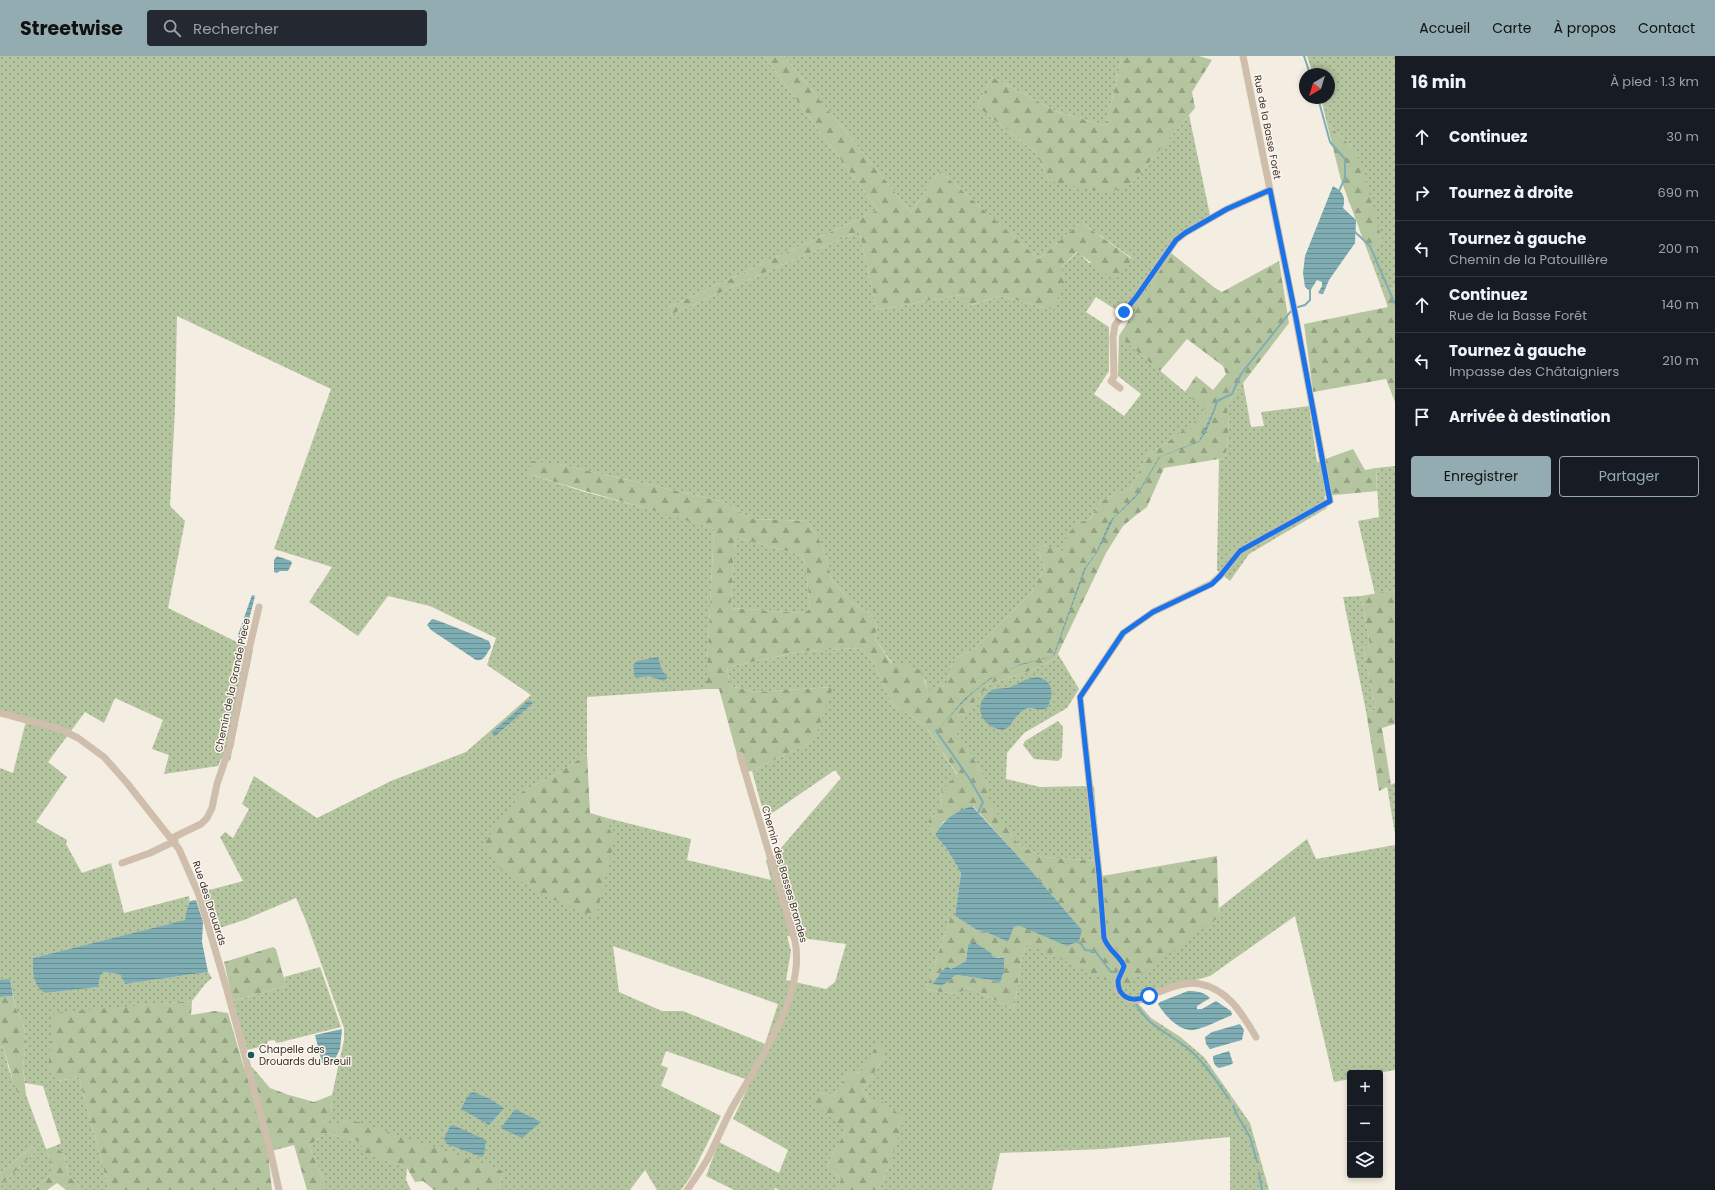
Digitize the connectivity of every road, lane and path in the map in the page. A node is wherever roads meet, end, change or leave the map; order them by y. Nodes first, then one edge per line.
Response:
1 (1243, 56) edge
2 (1270, 190) junction
3 (1120, 388) dead end
4 (259, 607) dead end
5 (0, 713) edge
6 (740, 755) dead end
7 (173, 840) junction
8 (122, 863) dead end
9 (1256, 1037) dead end
10 (279, 1190) edge
11 (687, 1190) edge

1 - 2 street, Rue de la Basse Forêt
2 - 3 street
2 - 9 street, Rue de la Basse Forêt
4 - 7 street, Chemin de la Grande Piece
5 - 7 street, Rue des Drouards
6 - 11 street, Chemin des Basses Brandes
7 - 8 street, Chemin de la Grande Piece
7 - 10 street, Rue des Drouards

